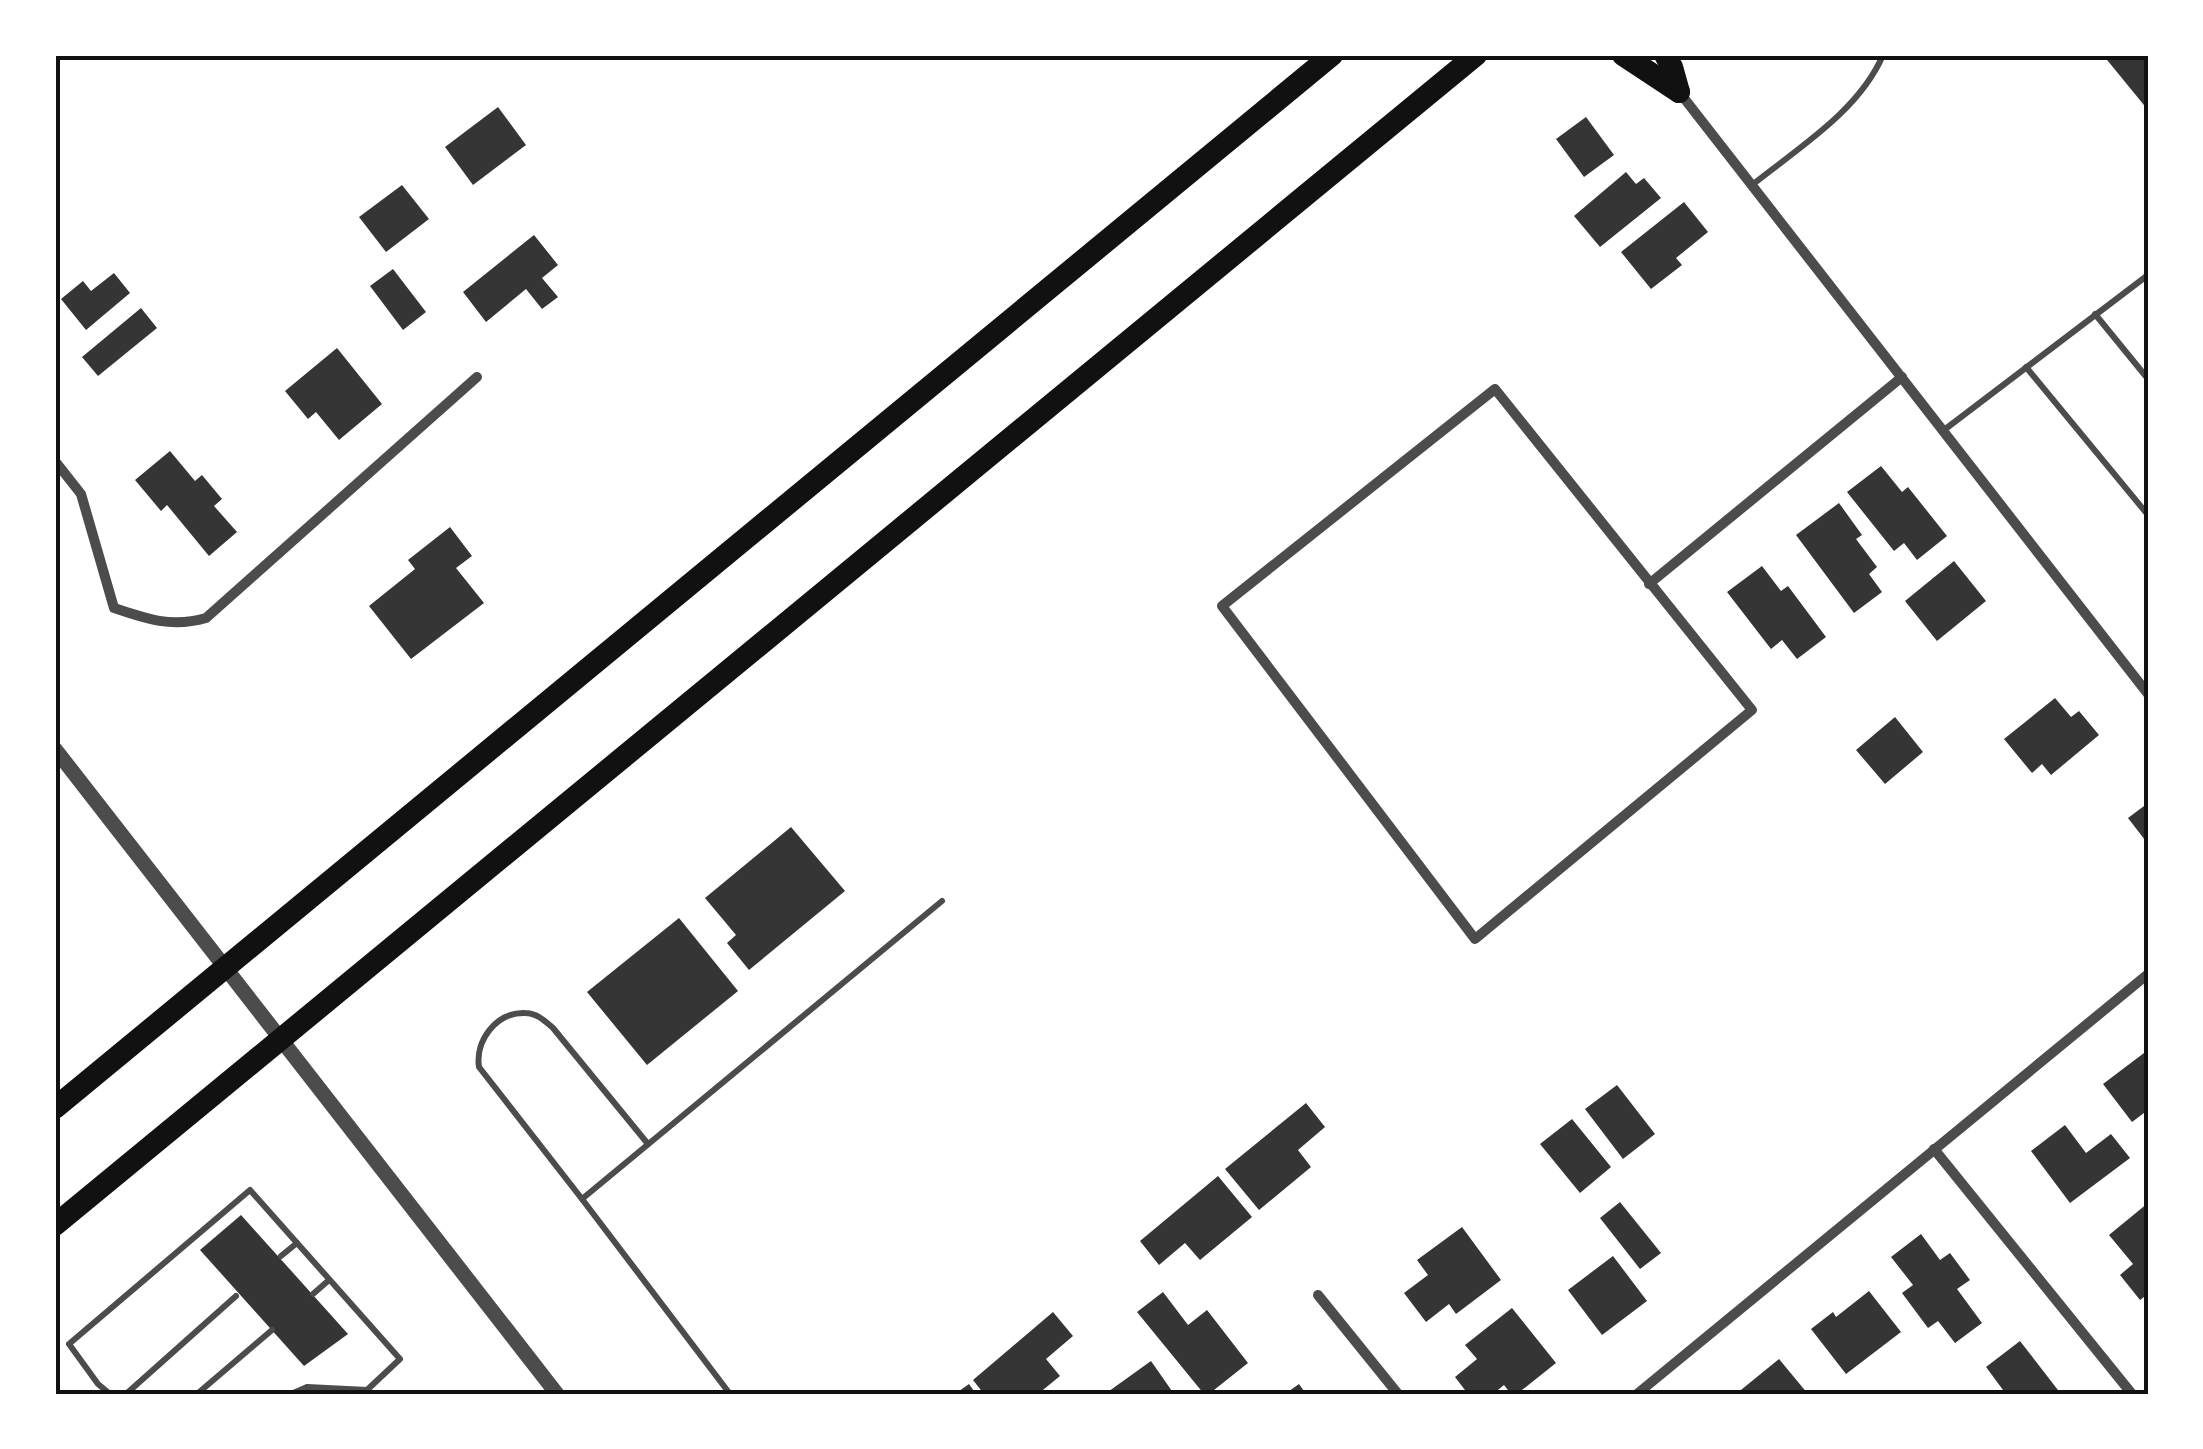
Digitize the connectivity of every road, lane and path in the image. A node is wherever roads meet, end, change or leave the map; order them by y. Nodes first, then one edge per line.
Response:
1 (1332, 55) edge
2 (1476, 55) edge
3 (1623, 55) edge
4 (1664, 55) edge
5 (1883, 55) edge
6 (1679, 92) junction
7 (1752, 185) junction
8 (2148, 275) edge
9 (2094, 314) junction
10 (2026, 367) junction
11 (477, 377) dead end
12 (1902, 378) junction
13 (2148, 379) edge
14 (1943, 431) junction
15 (55, 461) edge
16 (2148, 515) edge
17 (1650, 584) junction
18 (2148, 694) edge
19 (55, 749) edge
20 (942, 901) dead end
21 (2148, 974) edge
22 (55, 1108) edge
23 (648, 1144) junction
24 (1934, 1149) junction
25 (582, 1199) junction
26 (55, 1224) edge
27 (297, 1242) junction
28 (281, 1256) dead end
29 (330, 1280) junction
30 (313, 1294) dead end
31 (1318, 1295) dead end
32 (236, 1296) dead end
33 (272, 1330) dead end
34 (370, 1392) edge
35 (110, 1394) edge
36 (126, 1394) edge
37 (197, 1394) edge
38 (291, 1394) edge
39 (558, 1394) edge
40 (730, 1394) edge
41 (1398, 1394) edge
42 (1636, 1394) edge
43 (2132, 1394) edge

1 - 22 highway
2 - 26 highway
3 - 6 highway
4 - 6 highway
5 - 7 lane
6 - 7 street
7 - 12 street
8 - 9 lane
9 - 10 lane
9 - 13 lane
10 - 14 lane
10 - 16 lane
11 - 15 street
12 - 14 street
12 - 17 street
14 - 18 street
17 - 17 street
19 - 39 street
20 - 23 lane
21 - 24 street
23 - 25 lane
23 - 25 lane
24 - 42 street
24 - 43 street
25 - 40 lane
27 - 28 lane
27 - 29 lane
27 - 35 lane
29 - 30 lane
29 - 34 lane
31 - 41 street
32 - 36 lane
33 - 37 lane
34 - 38 lane

